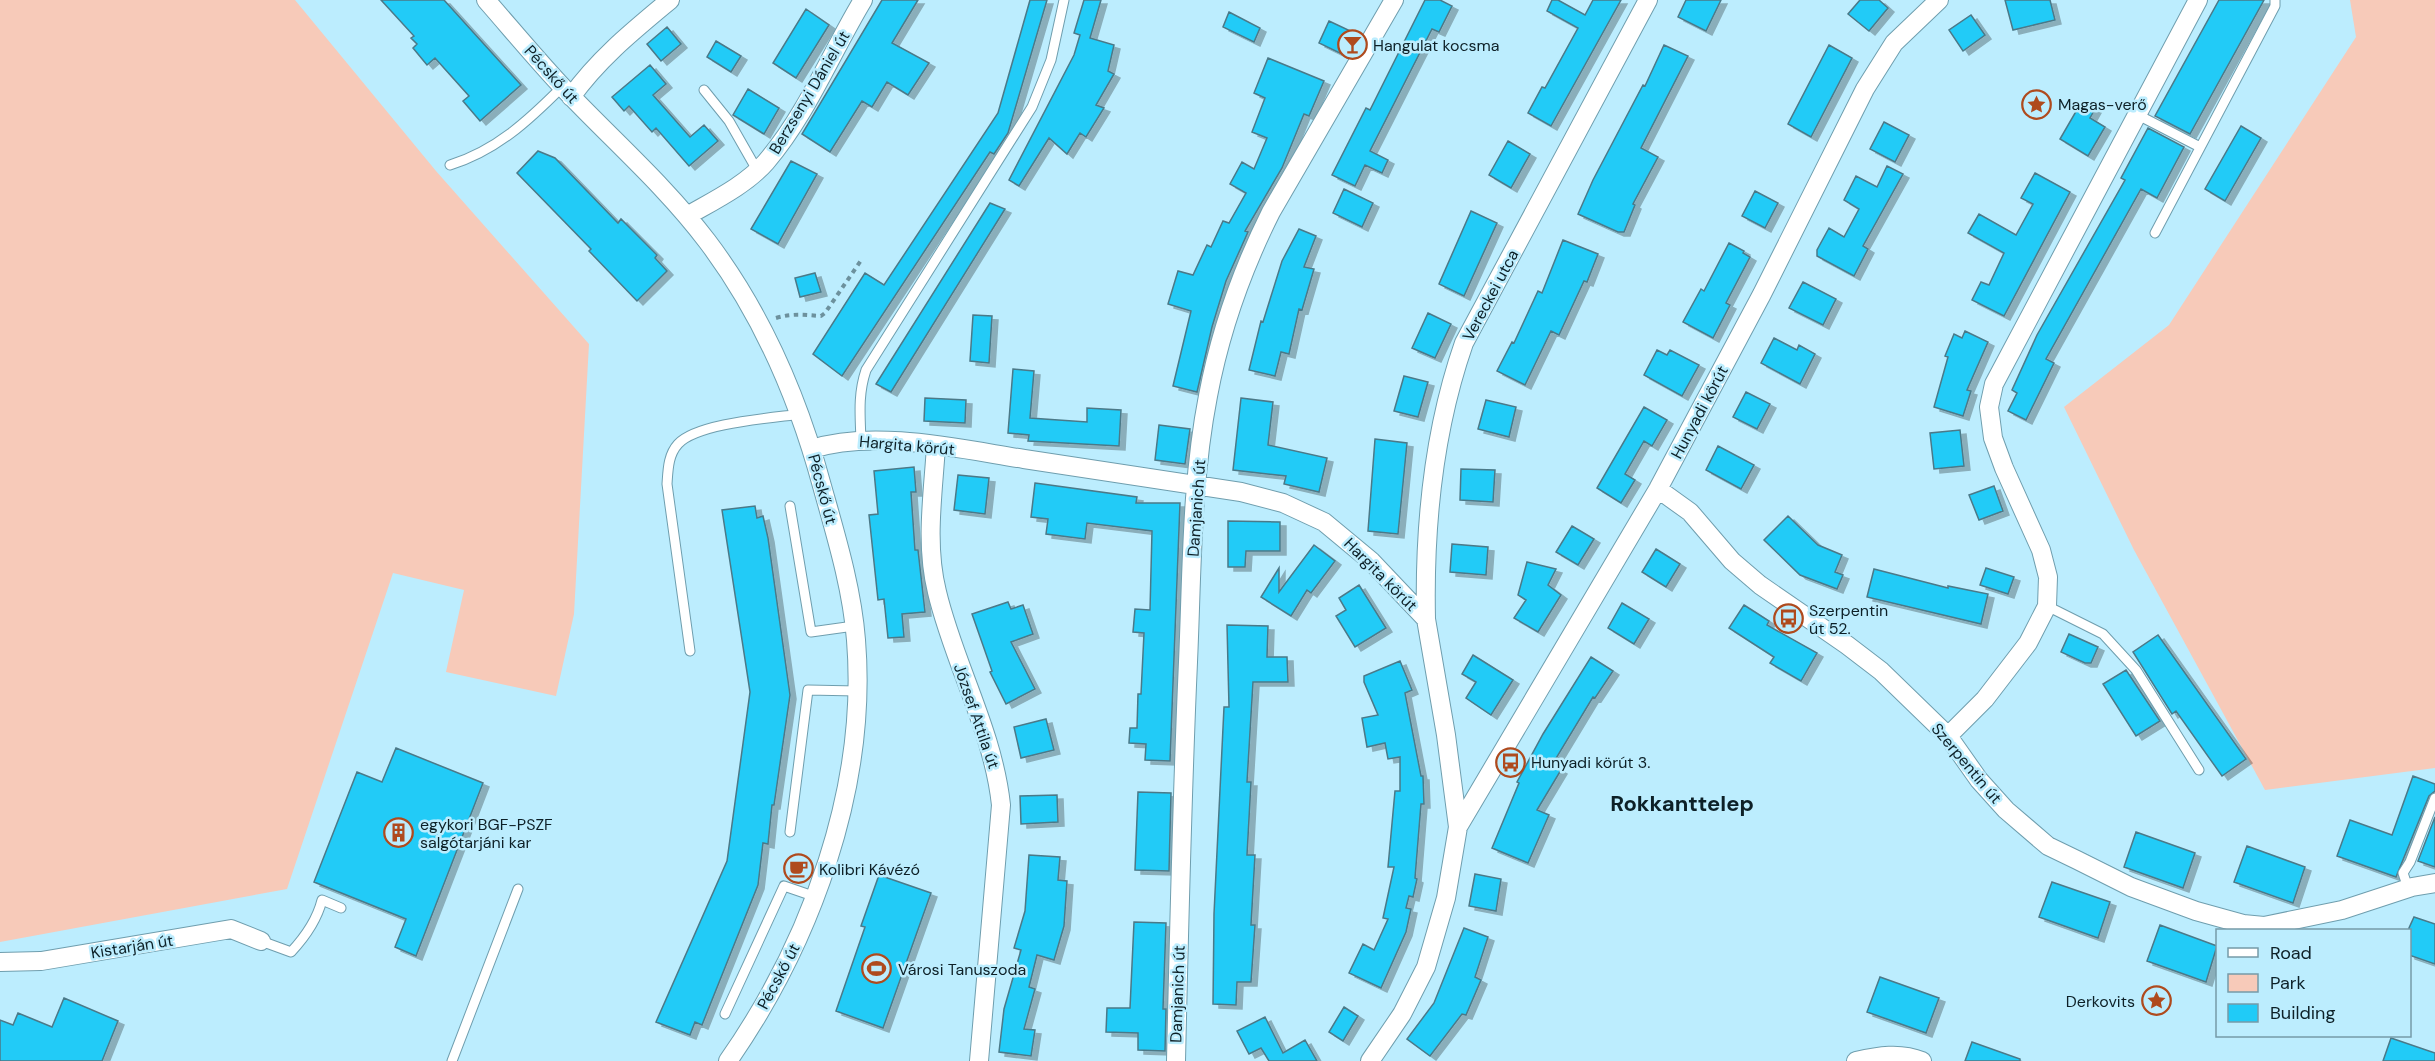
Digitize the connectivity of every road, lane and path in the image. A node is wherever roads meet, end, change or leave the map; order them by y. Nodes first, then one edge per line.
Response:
1 (486, 0) edge
2 (670, 0) edge
3 (863, 0) edge
4 (1064, 0) edge
5 (1394, 0) edge
6 (1648, 0) edge
7 (1939, 0) edge
8 (2198, 0) edge
9 (2275, 0) edge
10 (704, 90) dead end
11 (567, 92) junction
12 (2136, 114) junction
13 (2200, 147) junction
14 (450, 165) dead end
15 (757, 170) junction
16 (687, 216) junction
17 (2155, 233) dead end
18 (862, 259) dead end
19 (759, 324) junction
20 (801, 414) junction
21 (861, 440) junction
22 (936, 447) junction
23 (812, 449) junction
24 (1196, 485) junction
25 (1658, 489) junction
26 (790, 506) dead end
27 (2047, 606) junction
28 (1426, 619) junction
29 (854, 626) junction
30 (690, 651) dead end
31 (857, 691) junction
32 (1948, 736) junction
33 (2199, 770) dead end
34 (2435, 798) edge
35 (1458, 828) junction
36 (790, 832) dead end
37 (2435, 883) edge
38 (2408, 888) junction
39 (518, 889) dead end
40 (816, 897) junction
41 (341, 908) dead end
42 (261, 941) joint
43 (0, 962) edge
44 (725, 1014) dead end
45 (452, 1061) edge
46 (728, 1061) edge
47 (979, 1061) edge
48 (1176, 1061) edge
49 (1370, 1061) edge
50 (1856, 1061) edge
51 (1922, 1061) edge

1 - 11 street, Pécskő út
2 - 11 street
3 - 15 street, Berzsenyi Dániel út
4 - 21 lane
5 - 24 street, Damjanich út
6 - 28 street, Vereckei utca
7 - 25 street, Hunyadi körút
8 - 12 street
9 - 13 lane
10 - 15 lane
11 - 14 lane
11 - 16 street, Pécskő út
12 - 13 lane
12 - 27 street
13 - 17 lane
15 - 16 street, Berzsenyi Dániel út
16 - 19 street, Pécskő út
18 - 19 path
19 - 20 street, Pécskő út
20 - 23 street, Pécskő út
20 - 30 lane
21 - 22 street, Hargita körút
21 - 23 street, Hargita körút
22 - 24 street, Hargita körút
22 - 47 street, József Attila út
23 - 29 street, Pécskő út
24 - 28 street, Hargita körút
24 - 48 street, Damjanich út
25 - 32 street, Szerpentin út
25 - 35 street, Hunyadi körút
26 - 29 lane
27 - 32 street
27 - 33 lane
28 - 35 street, Hargita körút
29 - 31 street, Pécskő út
31 - 36 lane
31 - 40 street, Pécskő út
32 - 38 street, Szerpentin út
34 - 38 lane
35 - 49 street, Hargita körút
37 - 38 street, Szerpentin út
39 - 45 lane
40 - 44 lane
40 - 46 street, Pécskő út
41 - 42 lane
42 - 43 street, Kistarján út
50 - 51 street

